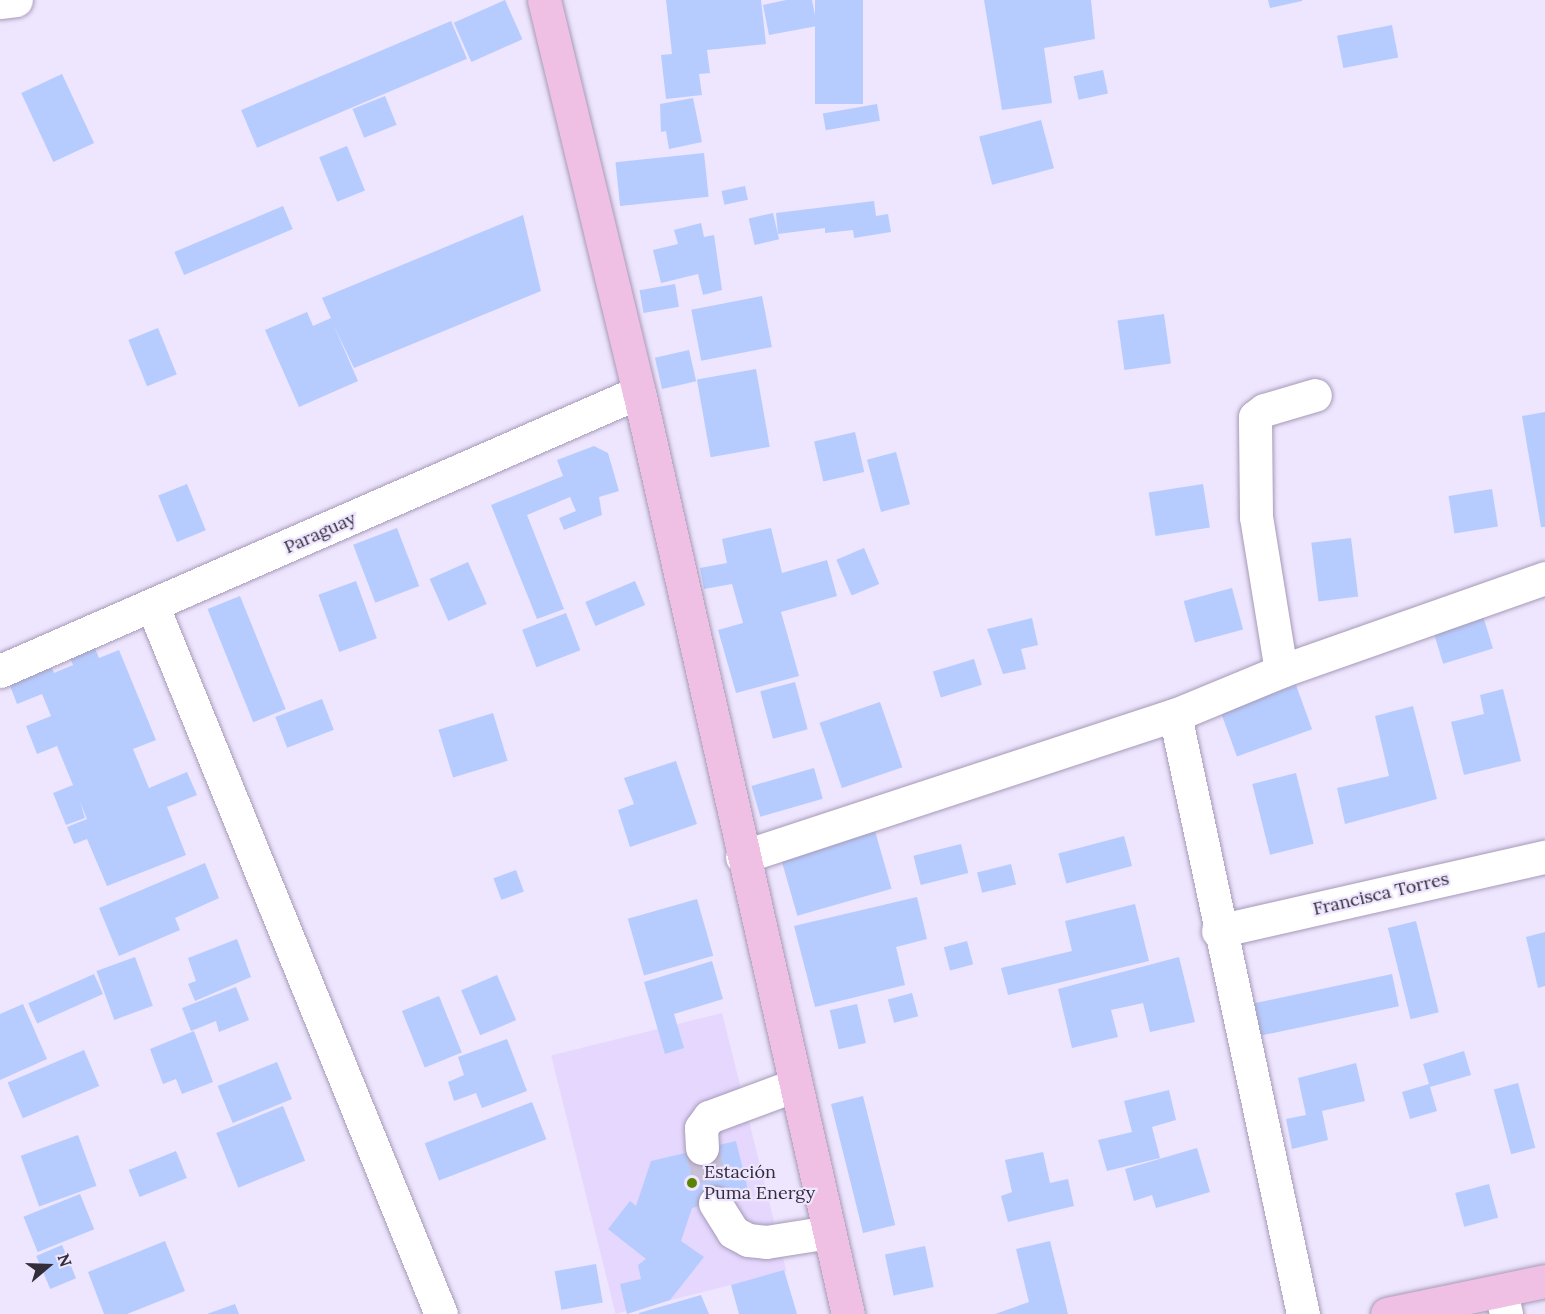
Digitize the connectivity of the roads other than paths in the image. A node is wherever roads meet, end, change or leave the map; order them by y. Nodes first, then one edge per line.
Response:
1 (16, 0) edge
2 (544, 0) edge
3 (0, 2) edge
4 (639, 392) junction
5 (1315, 395) dead end
6 (1545, 578) edge
7 (153, 607) junction
8 (1281, 670) junction
9 (0, 671) edge
10 (1175, 715) junction
11 (742, 857) junction
12 (1545, 857) edge
13 (1218, 931) junction
14 (795, 1085) junction
15 (702, 1148) tunnel mouth
16 (715, 1203) tunnel mouth
17 (829, 1232) junction
18 (1545, 1281) edge
19 (1503, 1303) edge
20 (441, 1314) edge
21 (848, 1314) edge
22 (1304, 1314) edge
23 (1387, 1314) edge

1 - 3 street
2 - 4 main road
4 - 7 street, Paraguay
4 - 11 main road
5 - 8 street
6 - 8 street
7 - 9 street, Paraguay
7 - 20 street
8 - 10 street
10 - 11 street
10 - 13 street
11 - 14 main road
12 - 13 street, Francisca Torres
13 - 22 street
14 - 15 street
14 - 17 main road
16 - 17 street
17 - 21 main road
18 - 19 main road
19 - 23 main road

